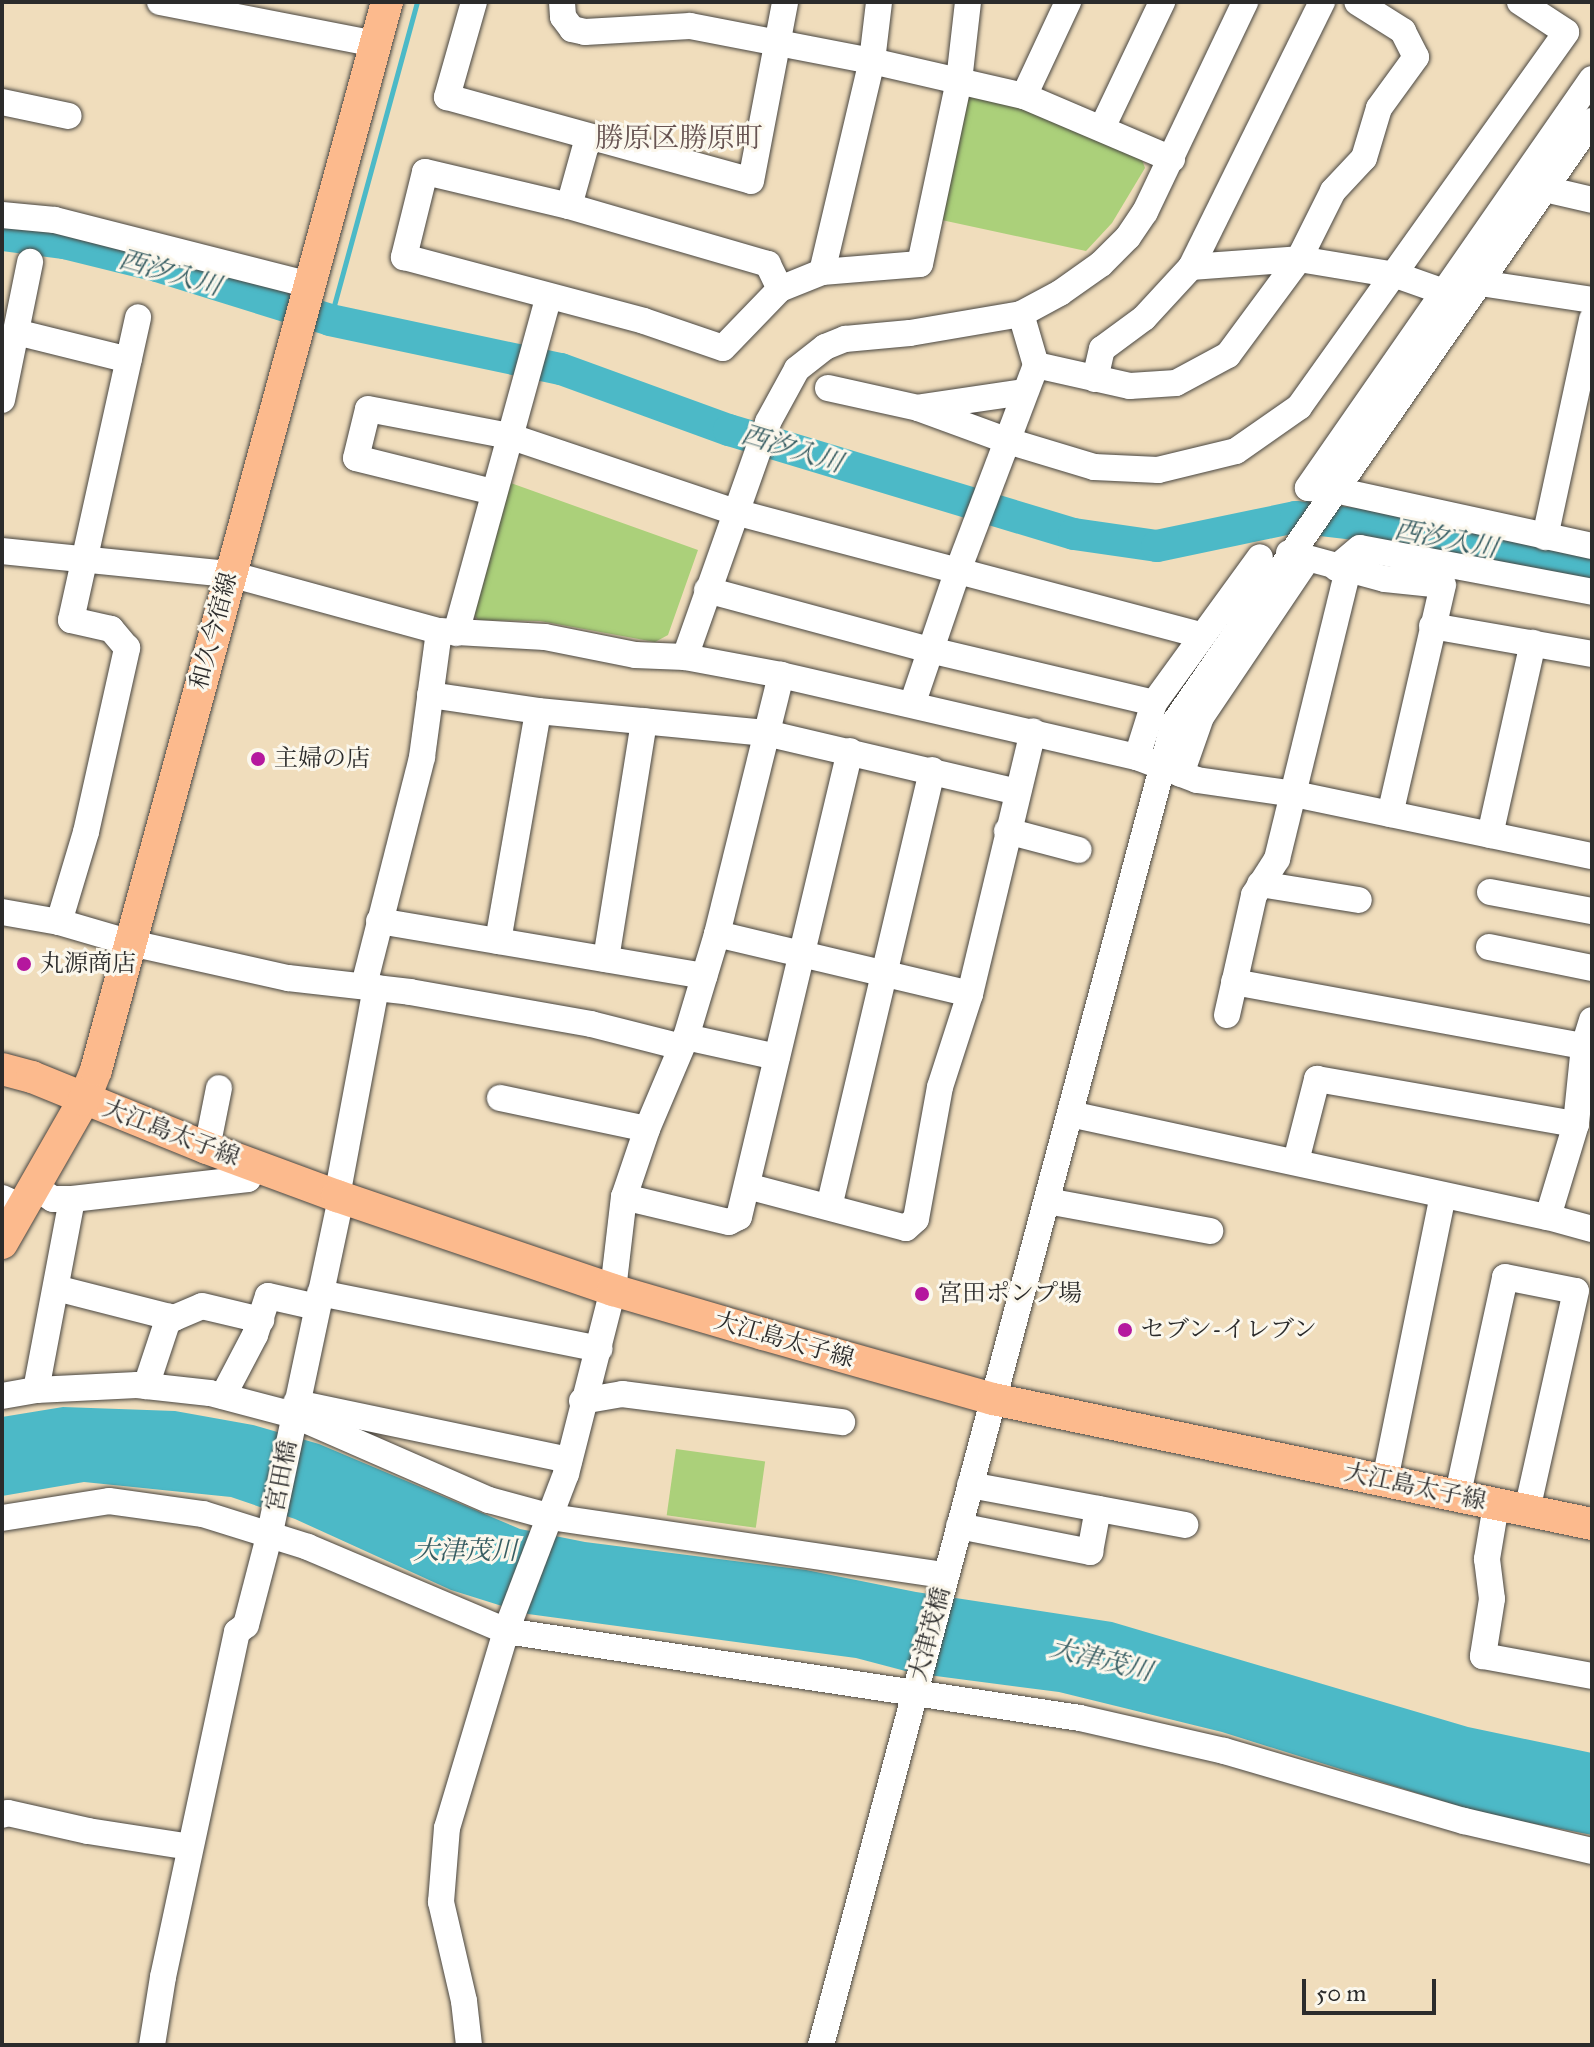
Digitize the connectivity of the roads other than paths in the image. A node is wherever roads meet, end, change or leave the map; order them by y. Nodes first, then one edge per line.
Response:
1 (160, 2) edge
2 (387, 2) edge
3 (474, 2) edge
4 (562, 2) edge
5 (785, 2) edge
6 (879, 2) edge
7 (968, 2) edge
8 (1068, 2) edge
9 (1162, 2) edge
10 (1245, 2) edge
11 (1322, 2) edge
12 (1357, 2) edge
13 (1520, 2) edge
14 (236, 10) edge
15 (777, 42) junction
16 (376, 44) junction
17 (872, 61) junction
18 (1592, 79) edge
19 (959, 81) junction
20 (1024, 96) junction
21 (2, 102) edge
22 (69, 116) dead end
23 (1592, 121) edge
24 (1102, 128) junction
25 (588, 138) junction
26 (1172, 159) junction
27 (1545, 189) junction
28 (1592, 200) edge
29 (569, 206) junction
30 (2, 215) edge
31 (1299, 259) junction
32 (30, 262) dead end
33 (1191, 267) junction
34 (822, 272) junction
35 (1396, 275) junction
36 (1480, 283) junction
37 (309, 288) junction
38 (780, 289) junction
39 (548, 298) junction
40 (1454, 300) junction
41 (1592, 300) edge
42 (1021, 314) junction
43 (138, 317) dead end
44 (1592, 319) edge
45 (16, 332) junction
46 (129, 360) junction
47 (1036, 365) junction
48 (1095, 379) junction
49 (828, 388) dead end
50 (1025, 392) junction
51 (2, 400) edge
52 (918, 408) junction
53 (509, 436) junction
54 (1008, 441) junction
55 (1335, 490) junction
56 (493, 492) junction
57 (735, 512) junction
58 (1545, 537) junction
59 (1592, 546) edge
60 (2, 551) edge
61 (1298, 556) junction
62 (1260, 557) dead end
63 (86, 562) junction
64 (1342, 570) junction
65 (957, 573) junction
66 (230, 574) junction
67 (707, 590) junction
68 (1592, 592) edge
69 (1432, 626) junction
70 (448, 632) junction
71 (1201, 635) junction
72 (1533, 643) junction
73 (930, 650) junction
74 (1592, 654) edge
75 (685, 657) junction
76 (781, 675) junction
77 (430, 695) junction
78 (913, 702) junction
79 (1154, 703) junction
80 (538, 711) junction
81 (644, 721) junction
82 (1033, 731) junction
83 (766, 733) junction
84 (850, 751) junction
85 (1137, 757) junction
86 (932, 770) junction
87 (1172, 770) junction
88 (1017, 792) junction
89 (1294, 794) junction
90 (1390, 814) junction
91 (1007, 831) junction
92 (1490, 835) junction
93 (1079, 850) dead end
94 (1591, 851) edge
95 (1260, 884) junction
96 (1490, 892) dead end
97 (1359, 900) dead end
98 (1592, 911) edge
99 (2, 912) edge
100 (379, 921) junction
101 (59, 922) junction
102 (717, 934) junction
103 (498, 941) junction
104 (131, 943) junction
105 (1489, 947) dead end
106 (802, 955) junction
107 (606, 959) junction
108 (1592, 968) edge
109 (884, 974) junction
110 (704, 976) junction
111 (1234, 982) junction
112 (370, 987) junction
113 (970, 994) junction
114 (1227, 1015) dead end
115 (1592, 1020) edge
116 (683, 1042) junction
117 (1584, 1046) junction
118 (777, 1057) junction
119 (2, 1069) edge
120 (219, 1088) dead end
121 (500, 1098) dead end
122 (84, 1100) junction
123 (1070, 1114) junction
124 (1576, 1124) junction
125 (647, 1129) junction
126 (207, 1148) junction
127 (1296, 1161) junction
128 (255, 1164) junction
129 (747, 1186) junction
130 (339, 1196) junction
131 (1443, 1196) junction
132 (624, 1197) junction
133 (21, 1198) edge
134 (72, 1199) junction
135 (1047, 1201) junction
136 (829, 1207) junction
137 (1548, 1217) junction
138 (1592, 1229) edge
139 (1210, 1231) dead end
140 (2, 1243) edge
141 (56, 1288) junction
142 (613, 1290) junction
143 (318, 1300) junction
144 (169, 1317) junction
145 (261, 1320) junction
146 (599, 1349) junction
147 (146, 1386) junction
148 (36, 1390) junction
149 (2, 1396) edge
150 (223, 1396) junction
151 (993, 1399) junction
152 (582, 1401) junction
153 (295, 1409) junction
154 (842, 1422) dead end
155 (569, 1460) junction
156 (1385, 1480) junction
157 (970, 1485) junction
158 (1457, 1498) junction
159 (1511, 1508) junction
160 (1098, 1509) junction
161 (551, 1517) junction
162 (2, 1518) edge
163 (1592, 1524) edge
164 (1185, 1525) dead end
165 (959, 1526) junction
166 (269, 1537) junction
167 (945, 1575) junction
168 (506, 1631) junction
169 (1592, 1676) edge
170 (914, 1693) junction
171 (2, 1815) edge
172 (190, 1847) junction
173 (1592, 1851) edge
174 (152, 2045) edge
175 (469, 2045) edge
176 (821, 2045) edge

1 - 14 street
2 - 16 main road, 和久今宿線
3 - 25 street
4 - 15 street
5 - 15 street
6 - 17 street
7 - 19 street
8 - 20 street
9 - 24 street
10 - 26 street
11 - 33 street
12 - 31 street
13 - 35 street
14 - 16 street
15 - 17 street
15 - 25 street
16 - 37 main road, 和久今宿線
17 - 19 street
17 - 34 street
18 - 40 street
19 - 20 street
19 - 34 street
20 - 24 street
21 - 22 street
23 - 27 street
24 - 26 street
25 - 29 street
26 - 42 street
27 - 28 street
27 - 36 street
29 - 38 street
29 - 39 street
30 - 37 street
31 - 33 street
31 - 35 street
31 - 48 street
32 - 45 street
33 - 48 street
34 - 38 street
35 - 40 street
35 - 54 street
36 - 40 street
36 - 41 street
37 - 66 main road, 和久今宿線
38 - 39 street
39 - 53 street, 宮田橋
40 - 55 street, 大津茂橋
42 - 47 street
42 - 57 street
43 - 46 street
44 - 58 street
45 - 46 street
45 - 51 street
46 - 63 street
47 - 48 street
47 - 50 street
49 - 52 street
50 - 52 street
50 - 54 street
52 - 54 street
53 - 56 street, 宮田橋
53 - 56 street
53 - 57 street
54 - 65 street
55 - 58 street
55 - 61 street, 大津茂橋
56 - 70 street, 宮田橋
57 - 65 street
57 - 67 street
58 - 59 street
60 - 63 street
61 - 64 street
61 - 87 street, 大津茂橋
62 - 71 street
63 - 66 street
63 - 101 street
64 - 68 street
64 - 69 street
64 - 89 street
65 - 71 street
65 - 73 street
66 - 70 street
66 - 104 main road, 和久今宿線
67 - 73 street
67 - 75 street
69 - 72 street
69 - 90 street
70 - 75 street
70 - 77 street, 宮田橋
71 - 79 street
72 - 74 street
72 - 92 street
73 - 78 street
73 - 79 street
75 - 76 street
76 - 78 street
76 - 83 street
77 - 80 street
77 - 100 street, 宮田橋
78 - 82 street
79 - 85 street
80 - 81 street
80 - 103 street
81 - 83 street
81 - 107 street
82 - 85 street
82 - 88 street
83 - 84 street
83 - 102 street
84 - 86 street
84 - 106 street
85 - 87 street
86 - 88 street
86 - 109 street
87 - 89 street
87 - 123 street, 大津茂橋
88 - 91 street
89 - 90 street
89 - 95 street
90 - 92 street
91 - 93 street
91 - 113 street
92 - 94 street
95 - 97 street
95 - 111 street
96 - 98 street
99 - 101 street
100 - 103 street
100 - 112 street, 宮田橋
101 - 104 street
102 - 106 street
102 - 110 street
103 - 107 street
104 - 112 street
104 - 122 main road, 和久今宿線
105 - 108 street
106 - 109 street
106 - 118 street
107 - 110 street
109 - 113 street
109 - 136 street
110 - 116 street
111 - 114 street
111 - 117 street
112 - 116 street
112 - 130 street, 宮田橋
113 - 136 street
115 - 117 street
116 - 118 street
116 - 125 street
117 - 124 street
118 - 129 street
119 - 122 main road, 大江島太子線
120 - 126 street
121 - 125 street
122 - 126 main road, 大江島太子線
122 - 133 main road, 和久今宿線
123 - 127 street
123 - 135 street, 大津茂橋
124 - 127 street
124 - 137 street
125 - 132 street
126 - 128 main road, 大江島太子線
127 - 131 street
128 - 130 main road, 大江島太子線
128 - 134 street
129 - 132 street
129 - 136 street
130 - 142 main road, 大江島太子線
130 - 143 street, 宮田橋
131 - 137 street
131 - 156 street
132 - 142 street
133 - 134 street
133 - 140 main road, 和久今宿線
134 - 141 street
135 - 139 street
135 - 151 street, 大津茂橋
137 - 138 street
141 - 144 street
141 - 148 street
142 - 146 street
142 - 151 main road, 大江島太子線
143 - 145 street
143 - 146 street
143 - 153 street, 宮田橋
144 - 145 street
144 - 147 street
145 - 150 street
146 - 152 street
147 - 148 street
147 - 150 street
148 - 149 street
150 - 153 street
151 - 156 main road, 大江島太子線
151 - 157 street, 大津茂橋
152 - 154 street
152 - 155 street
153 - 155 street
153 - 161 street
153 - 166 street, 宮田橋
155 - 161 street
156 - 158 main road, 大江島太子線
157 - 160 street
157 - 165 street, 大津茂橋
158 - 159 main road, 大江島太子線
158 - 159 street
159 - 163 main road, 大江島太子線
159 - 169 street
160 - 164 street
160 - 165 street
161 - 167 street
161 - 168 street
162 - 166 street
165 - 167 street, 大津茂橋
166 - 168 street
166 - 172 street, 宮田橋
167 - 170 street, 大津茂橋
168 - 170 street
168 - 175 street
170 - 173 street
170 - 176 street, 大津茂橋
171 - 172 street
172 - 174 street, 宮田橋

